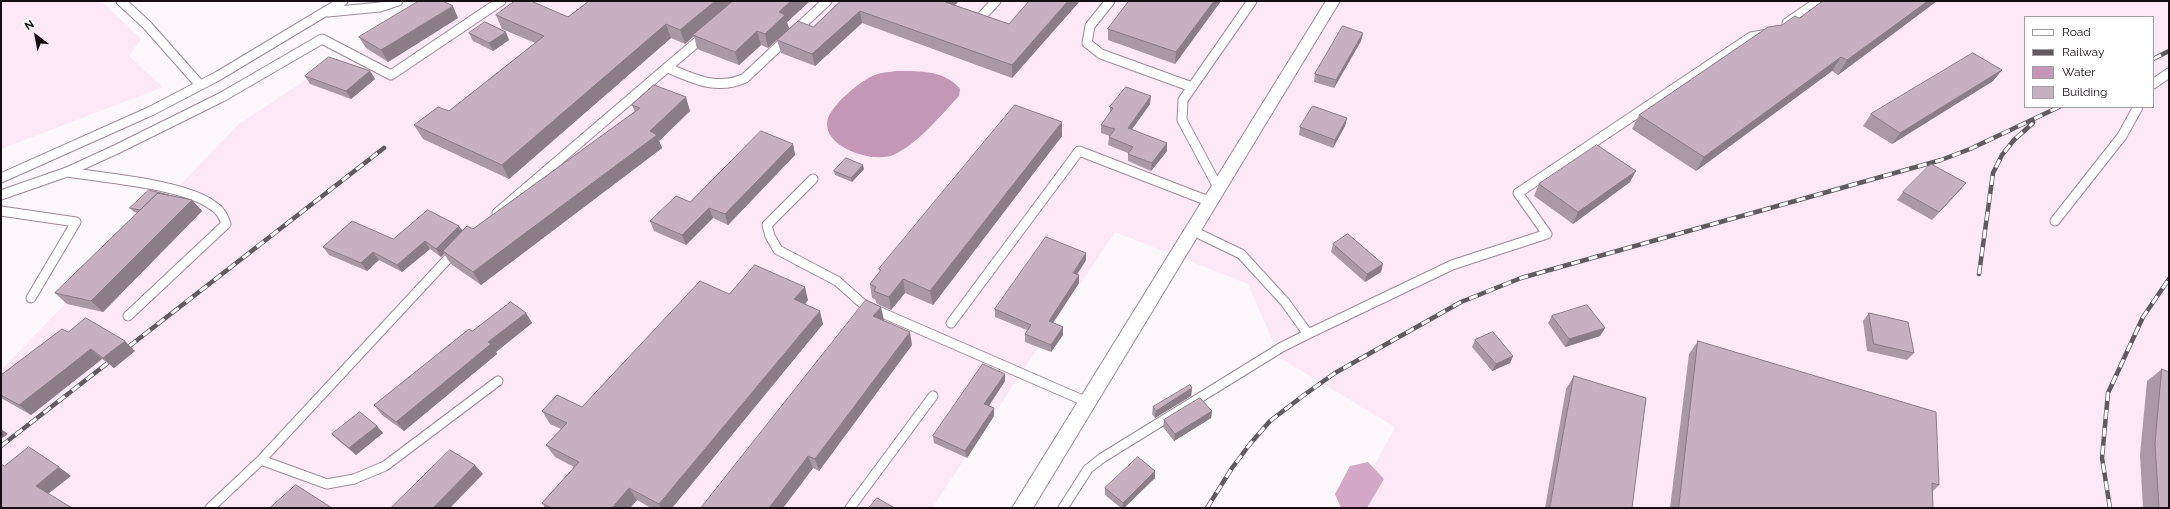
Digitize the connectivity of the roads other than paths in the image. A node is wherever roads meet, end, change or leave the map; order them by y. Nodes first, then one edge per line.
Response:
1 (121, 1) edge
2 (343, 1) edge
3 (398, 1) edge
4 (500, 1) edge
5 (827, 1) edge
6 (996, 1) edge
7 (1110, 1) edge
8 (1252, 1) edge
9 (1332, 1) edge
10 (1819, 1) edge
11 (325, 12) junction
12 (982, 16) edge
13 (709, 32) edge
14 (668, 68) junction
15 (2169, 73) edge
16 (2154, 83) edge
17 (200, 85) junction
18 (1192, 87) junction
19 (2137, 108) edge
20 (67, 172) junction
21 (1, 178) edge
22 (813, 178) dead end
23 (1, 195) edge
24 (1215, 196) junction
25 (1, 211) edge
26 (2055, 221) dead end
27 (487, 222) edge
28 (1193, 231) junction
29 (463, 242) edge
30 (31, 298) dead end
31 (128, 316) dead end
32 (951, 324) dead end
33 (1308, 334) junction
34 (498, 381) dead end
35 (933, 396) dead end
36 (1087, 402) junction
37 (261, 460) junction
38 (210, 508) edge
39 (850, 508) edge
40 (1022, 508) edge
41 (1063, 508) edge

1 - 17 lane
2 - 11 lane
3 - 11 lane
4 - 20 lane
5 - 14 lane
6 - 12 lane
7 - 18 lane
8 - 18 lane
9 - 24 street
10 - 33 lane
11 - 17 lane
13 - 14 lane
14 - 27 lane
15 - 16 lane
17 - 21 lane
18 - 24 lane
19 - 26 lane
20 - 23 lane
20 - 31 lane
22 - 36 lane
24 - 28 street
24 - 32 lane
25 - 30 lane
28 - 33 lane
28 - 36 street
29 - 37 lane
33 - 41 lane
34 - 37 lane
35 - 39 lane
36 - 40 street
37 - 38 lane

